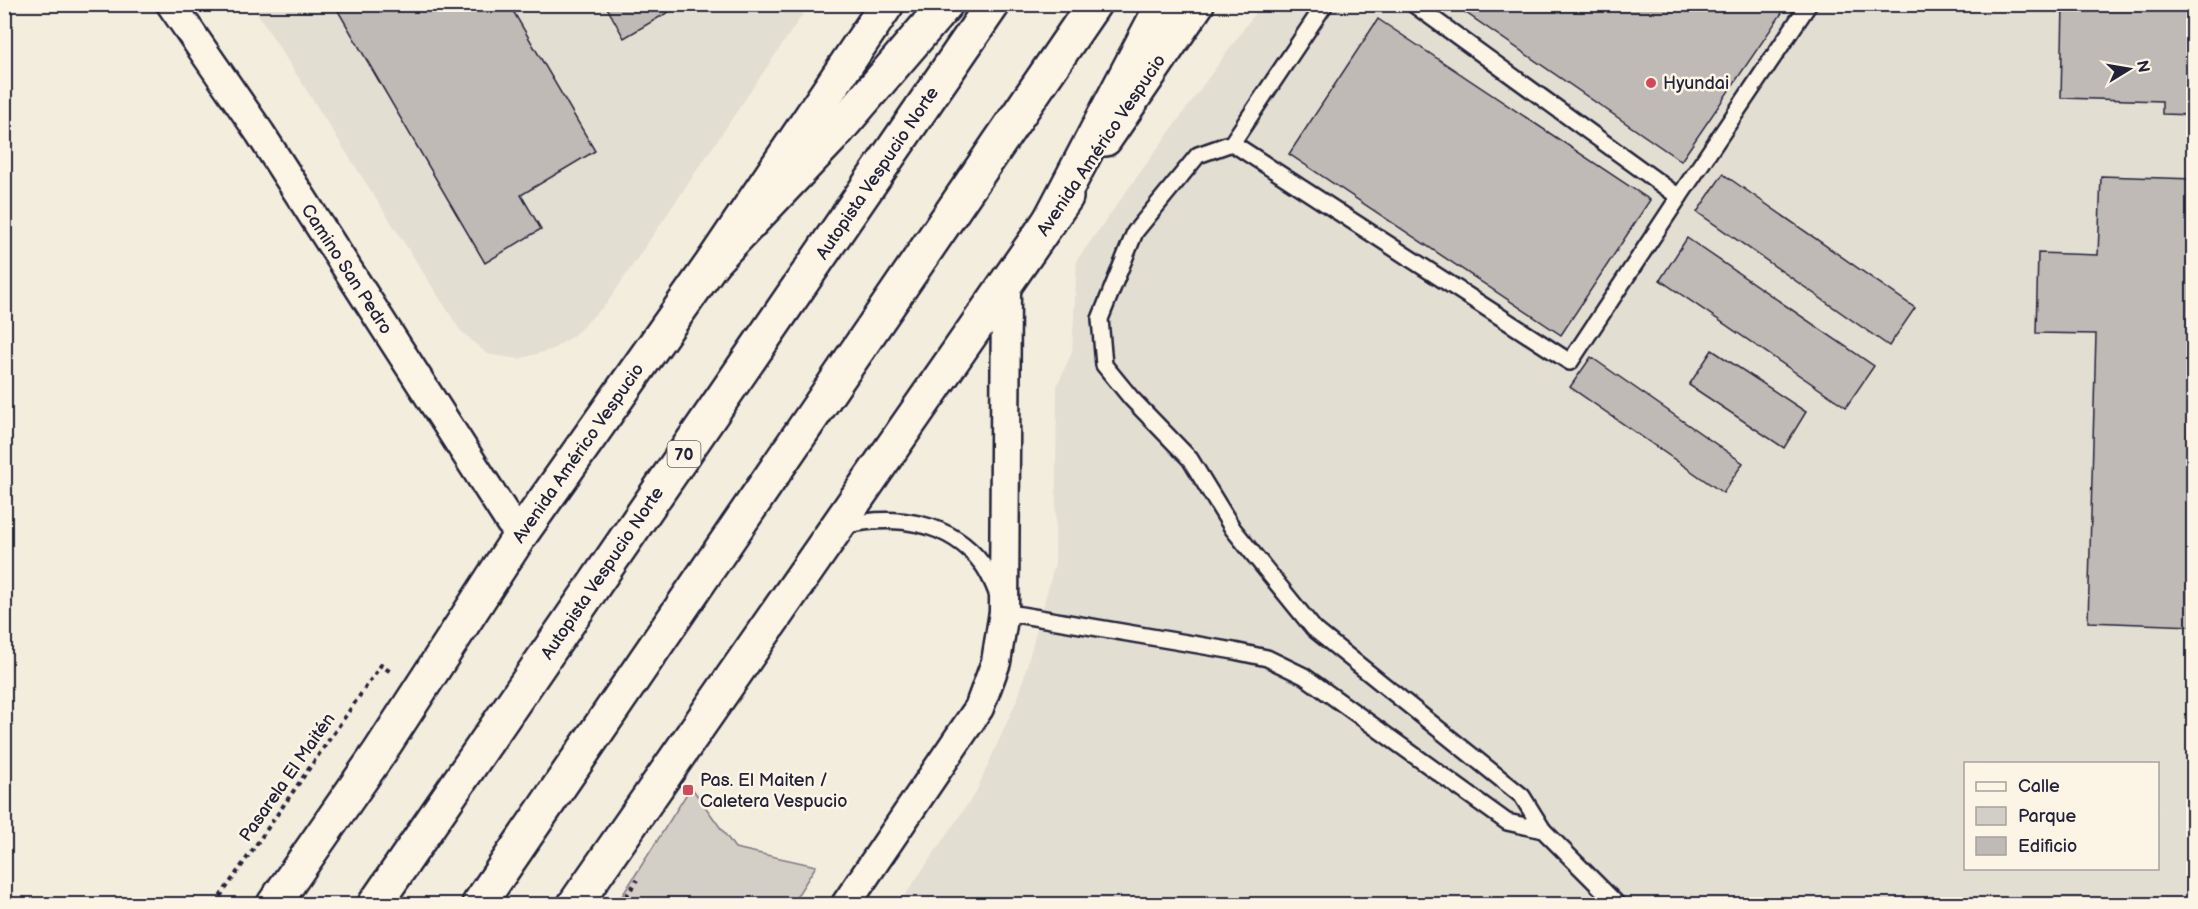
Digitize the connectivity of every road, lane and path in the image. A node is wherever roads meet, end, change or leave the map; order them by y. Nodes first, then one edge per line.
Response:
1 (171, 4) edge
2 (887, 4) edge
3 (946, 4) edge
4 (993, 4) edge
5 (1094, 4) edge
6 (1163, 4) edge
7 (1197, 4) edge
8 (1325, 4) edge
9 (1413, 4) edge
10 (1809, 4) edge
11 (1232, 143) junction
12 (1679, 197) junction
13 (1049, 222) junction
14 (713, 262) junction
15 (1006, 287) junction
16 (837, 527) junction
17 (521, 534) junction
18 (1004, 612) junction
19 (381, 665) dead end
20 (1543, 830) junction
21 (215, 904) edge
22 (274, 904) edge
23 (375, 904) edge
24 (479, 904) edge
25 (575, 904) edge
26 (846, 904) edge
27 (1617, 904) edge

1 - 17 street, Camino San Pedro
2 - 14 main road, Avenida Américo Vespucio
3 - 14 main road
4 - 23 main road, Autopista Vespucio Norte / 70
5 - 24 main road
6 - 13 main road
7 - 13 main road, Avenida Américo Vespucio
8 - 11 lane
9 - 12 lane
10 - 12 lane
11 - 12 lane
11 - 20 lane
13 - 15 main road, Avenida Américo Vespucio
14 - 17 main road, Avenida Américo Vespucio
15 - 16 main road, Avenida Américo Vespucio
15 - 18 street
16 - 18 lane
16 - 25 main road, Avenida Américo Vespucio
17 - 22 main road, Avenida Américo Vespucio
18 - 20 lane
18 - 26 street
19 - 21 path, Pasarela El Maitén
20 - 27 lane

